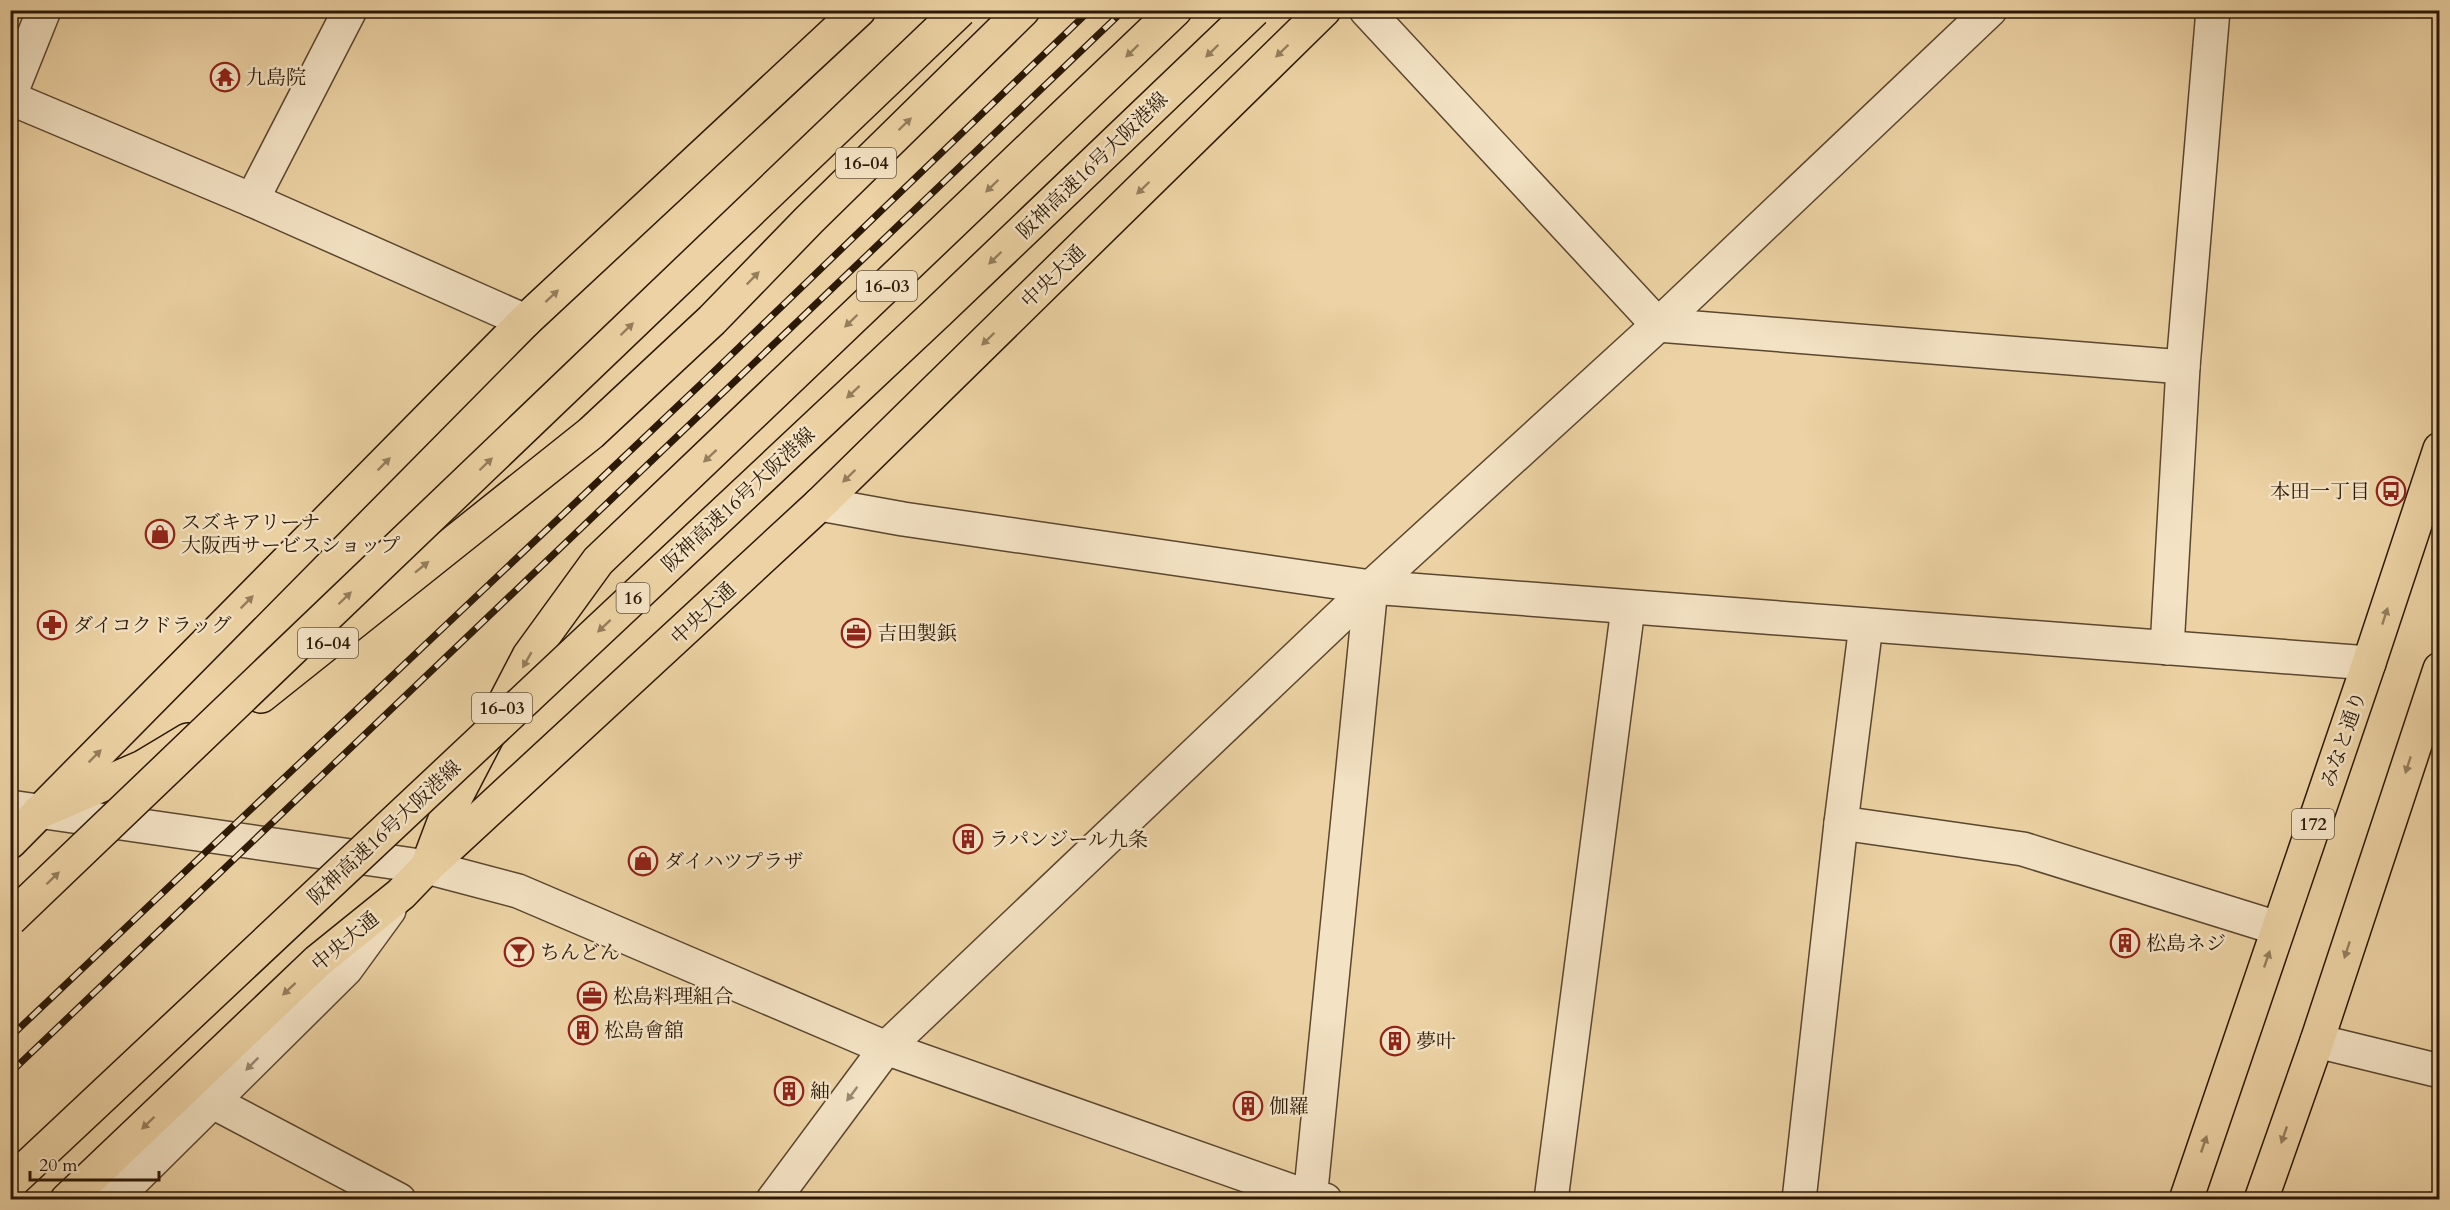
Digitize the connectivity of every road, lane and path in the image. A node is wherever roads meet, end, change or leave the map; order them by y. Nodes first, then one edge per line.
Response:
1 (44, 10) edge
2 (350, 10) edge
3 (859, 10) edge
4 (960, 10) edge
5 (1023, 10) edge
6 (1175, 10) edge
7 (1254, 10) edge
8 (1324, 10) edge
9 (1366, 10) edge
10 (1990, 10) edge
11 (2213, 10) edge
12 (10, 96) edge
13 (252, 200) junction
14 (525, 321) junction
15 (1658, 326) junction
16 (2183, 367) junction
17 (2439, 448) edge
18 (820, 504) junction
19 (1371, 587) junction
20 (1629, 608) junction
21 (1866, 625) junction
22 (2167, 648) junction
23 (2369, 663) junction
24 (2439, 669) edge
25 (2432, 718) edge
26 (25, 810) edge
27 (1841, 823) junction
28 (10, 842) edge
29 (427, 867) junction
30 (401, 894) junction
31 (10, 919) edge
32 (2277, 928) junction
33 (2317, 1041) junction
34 (886, 1047) junction
35 (2439, 1071) edge
36 (213, 1102) junction
37 (10, 1183) edge
38 (1315, 1199) edge
39 (67, 1200) edge
40 (113, 1200) edge
41 (399, 1200) edge
42 (773, 1200) edge
43 (1551, 1200) edge
44 (1799, 1200) edge
45 (2186, 1200) edge
46 (2261, 1200) edge

1 - 12 street
2 - 13 street
14 -> 3 main road
31 -> 4 main road, bridge
26 -> 5 main road, 16-04
6 -> 29 main road, 16-03
7 -> 37 main road, 阪神高速16号大阪港線 / 16, bridge
8 -> 18 main road, 中央大通
9 - 15 street
10 - 15 street
11 - 16 street
12 - 13 street
13 - 14 street
26 -> 14 main road
15 - 16 street
15 - 19 street
16 - 22 street
23 -> 17 main road, みなと通り / 172
18 - 19 street
18 - 29 main road, 中央大通
19 - 20 street
19 - 34 street
19 - 38 street
20 - 21 street
20 - 43 street
21 - 22 street
21 - 27 street
22 - 23 street
23 - 32 main road, みなと通り / 172
24 - 25 main road
25 -> 33 main road
26 - 28 main road
26 - 29 street
27 - 32 street
27 - 44 street
29 - 30 main road, 中央大通
29 - 34 street
30 -> 36 street
30 -> 39 main road, 中央大通
45 -> 32 main road, みなと通り / 172
33 - 35 street
33 -> 46 main road
34 - 38 street
34 -> 42 street
36 - 40 street
36 - 41 street

